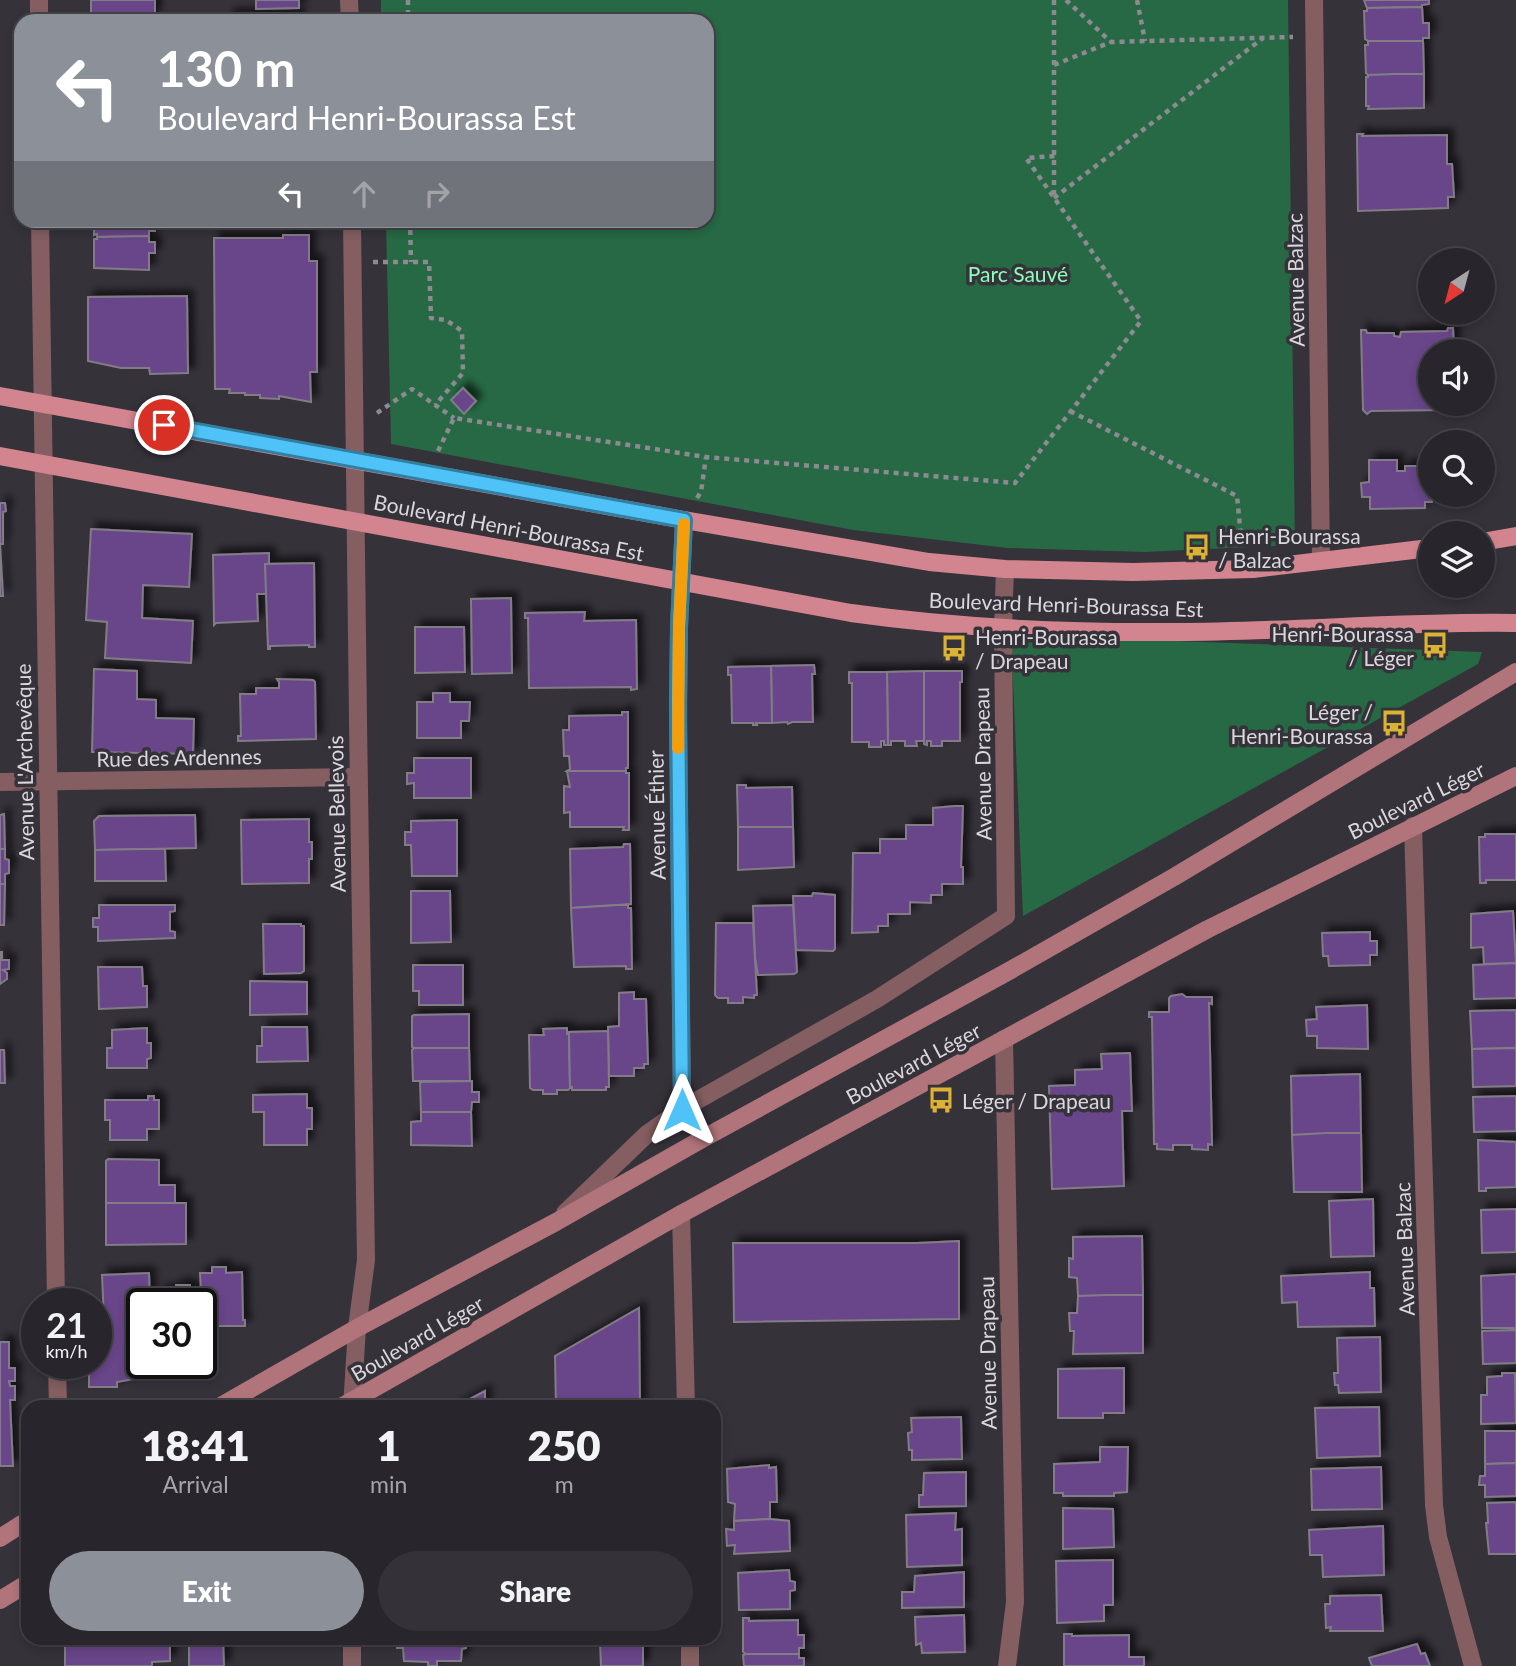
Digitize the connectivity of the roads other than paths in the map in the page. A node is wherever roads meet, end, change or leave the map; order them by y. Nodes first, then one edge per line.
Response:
1 (1314, 0) edge
2 (40, 228) edge
3 (352, 228) edge
4 (0, 396) edge
5 (41, 404) junction
6 (0, 456) edge
7 (356, 459) junction
8 (44, 464) junction
9 (684, 520) junction
10 (357, 522) junction
11 (1516, 536) edge
12 (1495, 540) edge
13 (1418, 549) edge
14 (1321, 560) junction
15 (1004, 569) junction
16 (681, 582) junction
17 (1516, 623) edge
18 (1003, 629) junction
19 (1516, 672) edge
20 (1516, 776) edge
21 (358, 777) junction
22 (0, 782) edge
23 (46, 782) junction
24 (1413, 826) junction
25 (1006, 916) joint
26 (1004, 1039) junction
27 (682, 1110) junction
28 (681, 1214) junction
29 (556, 1222) junction
30 (56, 1288) edge
31 (357, 1328) junction
32 (57, 1379) edge
33 (58, 1400) edge
34 (231, 1400) edge
35 (349, 1400) edge
36 (357, 1400) edge
37 (686, 1400) edge
38 (21, 1524) edge
39 (0, 1538) edge
40 (21, 1587) edge
41 (0, 1600) edge
42 (352, 1645) edge
43 (690, 1645) edge
44 (352, 1666) edge
45 (690, 1666) edge
46 (1007, 1666) edge
47 (1473, 1666) edge

1 - 14 street, Avenue Balzac
2 - 5 street, Avenue L'Archevêque
3 - 7 street, Avenue Bellevois
4 - 5 main road, Boulevard Henri-Bourassa Est
5 - 7 main road, Boulevard Henri-Bourassa Est
5 - 8 street, Avenue L'Archevêque
6 - 8 main road, Boulevard Henri-Bourassa Est
7 - 9 main road, Boulevard Henri-Bourassa Est
7 - 10 street, Avenue Bellevois
8 - 10 main road, Boulevard Henri-Bourassa Est
8 - 23 street, Avenue L'Archevêque
9 - 15 main road, Boulevard Henri-Bourassa Est
9 - 16 street, Avenue Éthier
10 - 16 main road, Boulevard Henri-Bourassa Est
10 - 21 street, Avenue Bellevois
11 - 12 main road
13 - 14 main road, Boulevard Henri-Bourassa Est
14 - 15 main road, Boulevard Henri-Bourassa Est
15 - 18 street, Avenue Drapeau
16 - 18 main road, Boulevard Henri-Bourassa Est
16 - 27 street, Avenue Éthier
17 - 18 main road, Boulevard Henri-Bourassa Est
18 - 25 street, Avenue Drapeau
19 - 29 main road, Boulevard Léger
20 - 24 main road, Boulevard Léger
21 - 23 street, Rue des Ardennes
21 - 31 street, Avenue Bellevois
22 - 23 street, Rue des Ardennes
23 - 30 street, Avenue L'Archevêque
24 - 26 main road, Boulevard Léger
24 - 47 street, Avenue Balzac
25 - 27 street, Boulevard Léger
26 - 28 main road, Boulevard Léger
26 - 46 street, Avenue Drapeau
27 - 29 street, Boulevard Léger
28 - 36 main road, Boulevard Léger
28 - 37 street
29 - 31 main road, Boulevard Léger
31 - 34 main road, Boulevard Léger
31 - 35 street, Avenue Bellevois
32 - 33 street
38 - 39 main road
40 - 41 main road
42 - 44 street
43 - 45 street

